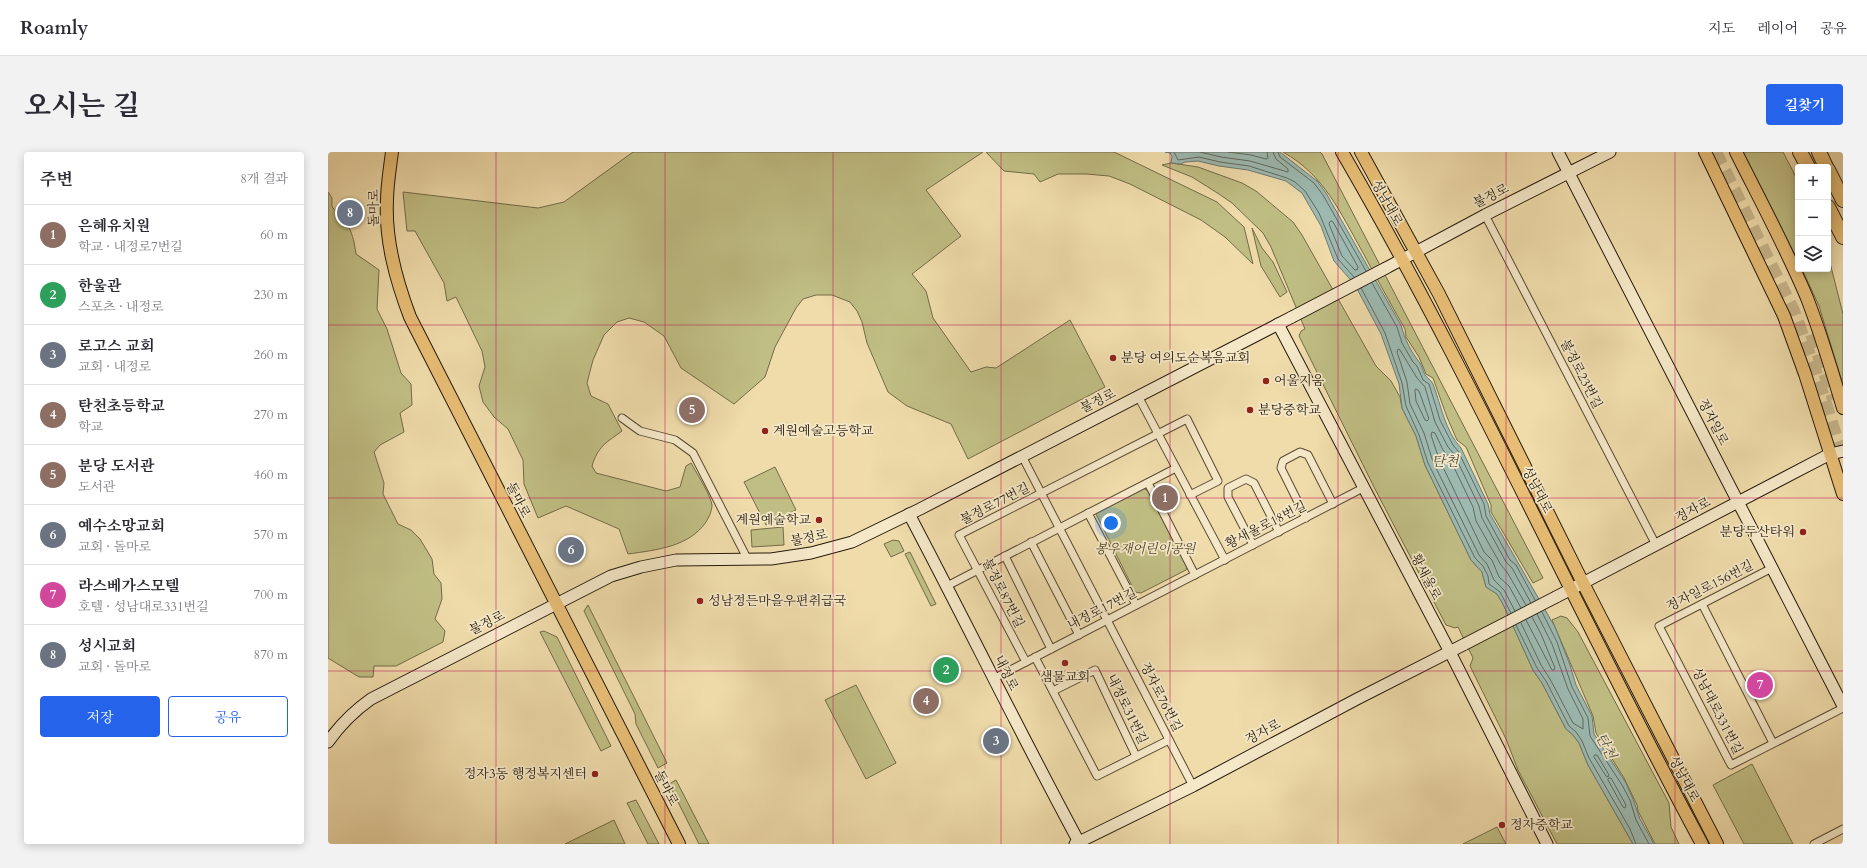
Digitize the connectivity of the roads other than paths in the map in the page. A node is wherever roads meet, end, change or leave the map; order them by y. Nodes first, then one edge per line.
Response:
1 (392, 152) edge
2 (1342, 152) edge
3 (1361, 152) edge
4 (1558, 152) edge
5 (1610, 152) edge
6 (1705, 152) edge
7 (1736, 152) edge
8 (1800, 152) edge
9 (1819, 152) edge
10 (1806, 164) edge
11 (1825, 164) edge
12 (1568, 172) junction
13 (1831, 176) edge
14 (1843, 200) edge
15 (1831, 213) edge
16 (1485, 214) junction
17 (1843, 237) edge
18 (1416, 252) junction
19 (1402, 260) junction
20 (1278, 324) junction
21 (1138, 396) junction
22 (1843, 408) edge
23 (622, 418) dead end
24 (1158, 433) junction
25 (1843, 451) edge
26 (1830, 454) junction
27 (1022, 456) junction
28 (1176, 468) junction
29 (1148, 483) junction
30 (1363, 488) junction
31 (1041, 493) junction
32 (1843, 494) edge
33 (1190, 495) junction
34 (1739, 502) junction
35 (1333, 504) junction
36 (1088, 513) junction
37 (909, 514) junction
38 (1306, 518) junction
39 (1060, 528) junction
40 (1278, 532) junction
41 (959, 536) joint
42 (1031, 542) junction
43 (1253, 545) junction
44 (1656, 545) junction
45 (1005, 556) junction
46 (748, 560) junction
47 (1225, 560) junction
48 (1772, 568) junction
49 (977, 570) junction
50 (1195, 575) junction
51 (1180, 582) joint
52 (1583, 582) junction
53 (947, 586) junction
54 (1570, 589) junction
55 (556, 604) junction
56 (1702, 604) junction
57 (1136, 605) junction
58 (1107, 620) junction
59 (1660, 626) joint
60 (1079, 634) junction
61 (1051, 649) junction
62 (1450, 652) junction
63 (1035, 657) junction
64 (1026, 662) junction
65 (992, 679) junction
66 (1053, 691) junction
67 (1843, 707) edge
68 (1169, 740) junction
69 (328, 742) edge
70 (1773, 743) junction
71 (1136, 756) junction
72 (1193, 786) junction
73 (1843, 829) edge
74 (1823, 842) edge
75 (1078, 843) edge
76 (679, 844) edge
77 (1547, 844) edge
78 (1702, 844) edge
79 (1717, 844) edge
80 (1814, 844) edge

1 - 55 main road, 돌마로
2 - 19 main road, 성남대로
3 - 18 main road, 성남대로
4 - 12 main road, 정자일로
5 - 12 main road, 불정로
6 - 26 main road
7 - 22 main road
8 - 10 highway
9 - 11 highway
12 - 16 main road, 불정로
12 - 34 main road, 정자일로
13 - 14 highway
15 - 17 highway
16 - 18 main road, 불정로
16 - 44 street, 불정로23번길
18 - 19 main road, 불정로
18 - 52 main road, 성남대로
19 - 20 main road, 불정로, bridge
19 - 54 main road, 성남대로
20 - 21 main road, 불정로
20 - 30 main road, 황새울로
21 - 24 street
21 - 27 main road, 불정로
23 - 46 street
24 - 28 street
24 - 31 street
24 - 33 street
25 - 26 main road, 정자로
26 - 32 main road
26 - 34 main road, 정자로
27 - 31 street, 불정로77번길
27 - 37 main road, 불정로
28 - 29 street
28 - 33 street
29 - 36 street
29 - 50 street
30 - 35 street, 황새울로18번길
30 - 62 main road, 황새울로
31 - 39 street, 불정로77번길
31 - 41 street, 불정로77번길
33 - 47 street
34 - 44 main road, 정자로
34 - 48 main road, 정자일로
35 - 38 street, 황새울로18번길
35 - 38 street
36 - 39 street
36 - 57 street
37 - 46 main road, 불정로
37 - 53 main road, 내정로
38 - 40 street, 황새울로18번길
39 - 42 street
39 - 58 street, 불정로77번길
40 - 43 street, 황새울로18번길
40 - 43 street
41 - 49 street, 불정로87번길
42 - 45 street
42 - 60 street
43 - 47 street, 황새울로18번길
44 - 52 main road, 정자로
45 - 49 street
45 - 61 street
46 - 55 main road, 불정로
47 - 50 street, 황새울로18번길
48 - 56 street, 정자일로156번길
48 - 67 main road, 정자일로
49 - 53 street
49 - 64 street, 불정로87번길
50 - 51 street, 황새울로18번길
51 - 57 street, 내정로17번길
52 - 54 main road, 정자로
52 - 79 main road, 성남대로
53 - 65 main road, 내정로
54 - 62 main road, 정자로, bridge
54 - 78 main road, 성남대로
55 - 69 main road, 불정로
55 - 76 main road, 돌마로
56 - 59 street, 정자일로156번길
56 - 70 street
57 - 58 street, 내정로17번길
58 - 60 street, 내정로17번길
58 - 68 street, 정자로76번길
59 - 70 street, 성남대로331번길
60 - 61 street, 내정로17번길
61 - 63 street, 내정로17번길
62 - 72 main road, 정자로
62 - 77 main road, 황새울로
63 - 64 street, 내정로17번길
63 - 66 street
64 - 65 street, 내정로17번길
65 - 75 main road, 내정로
66 - 71 street, 내정로31번길
66 - 71 street, 내정로31번길
67 - 70 street, 성남대로331번길
68 - 71 street, 내정로31번길
68 - 72 street, 정자로76번길
72 - 75 main road, 정자로
73 - 74 street
74 - 80 street

